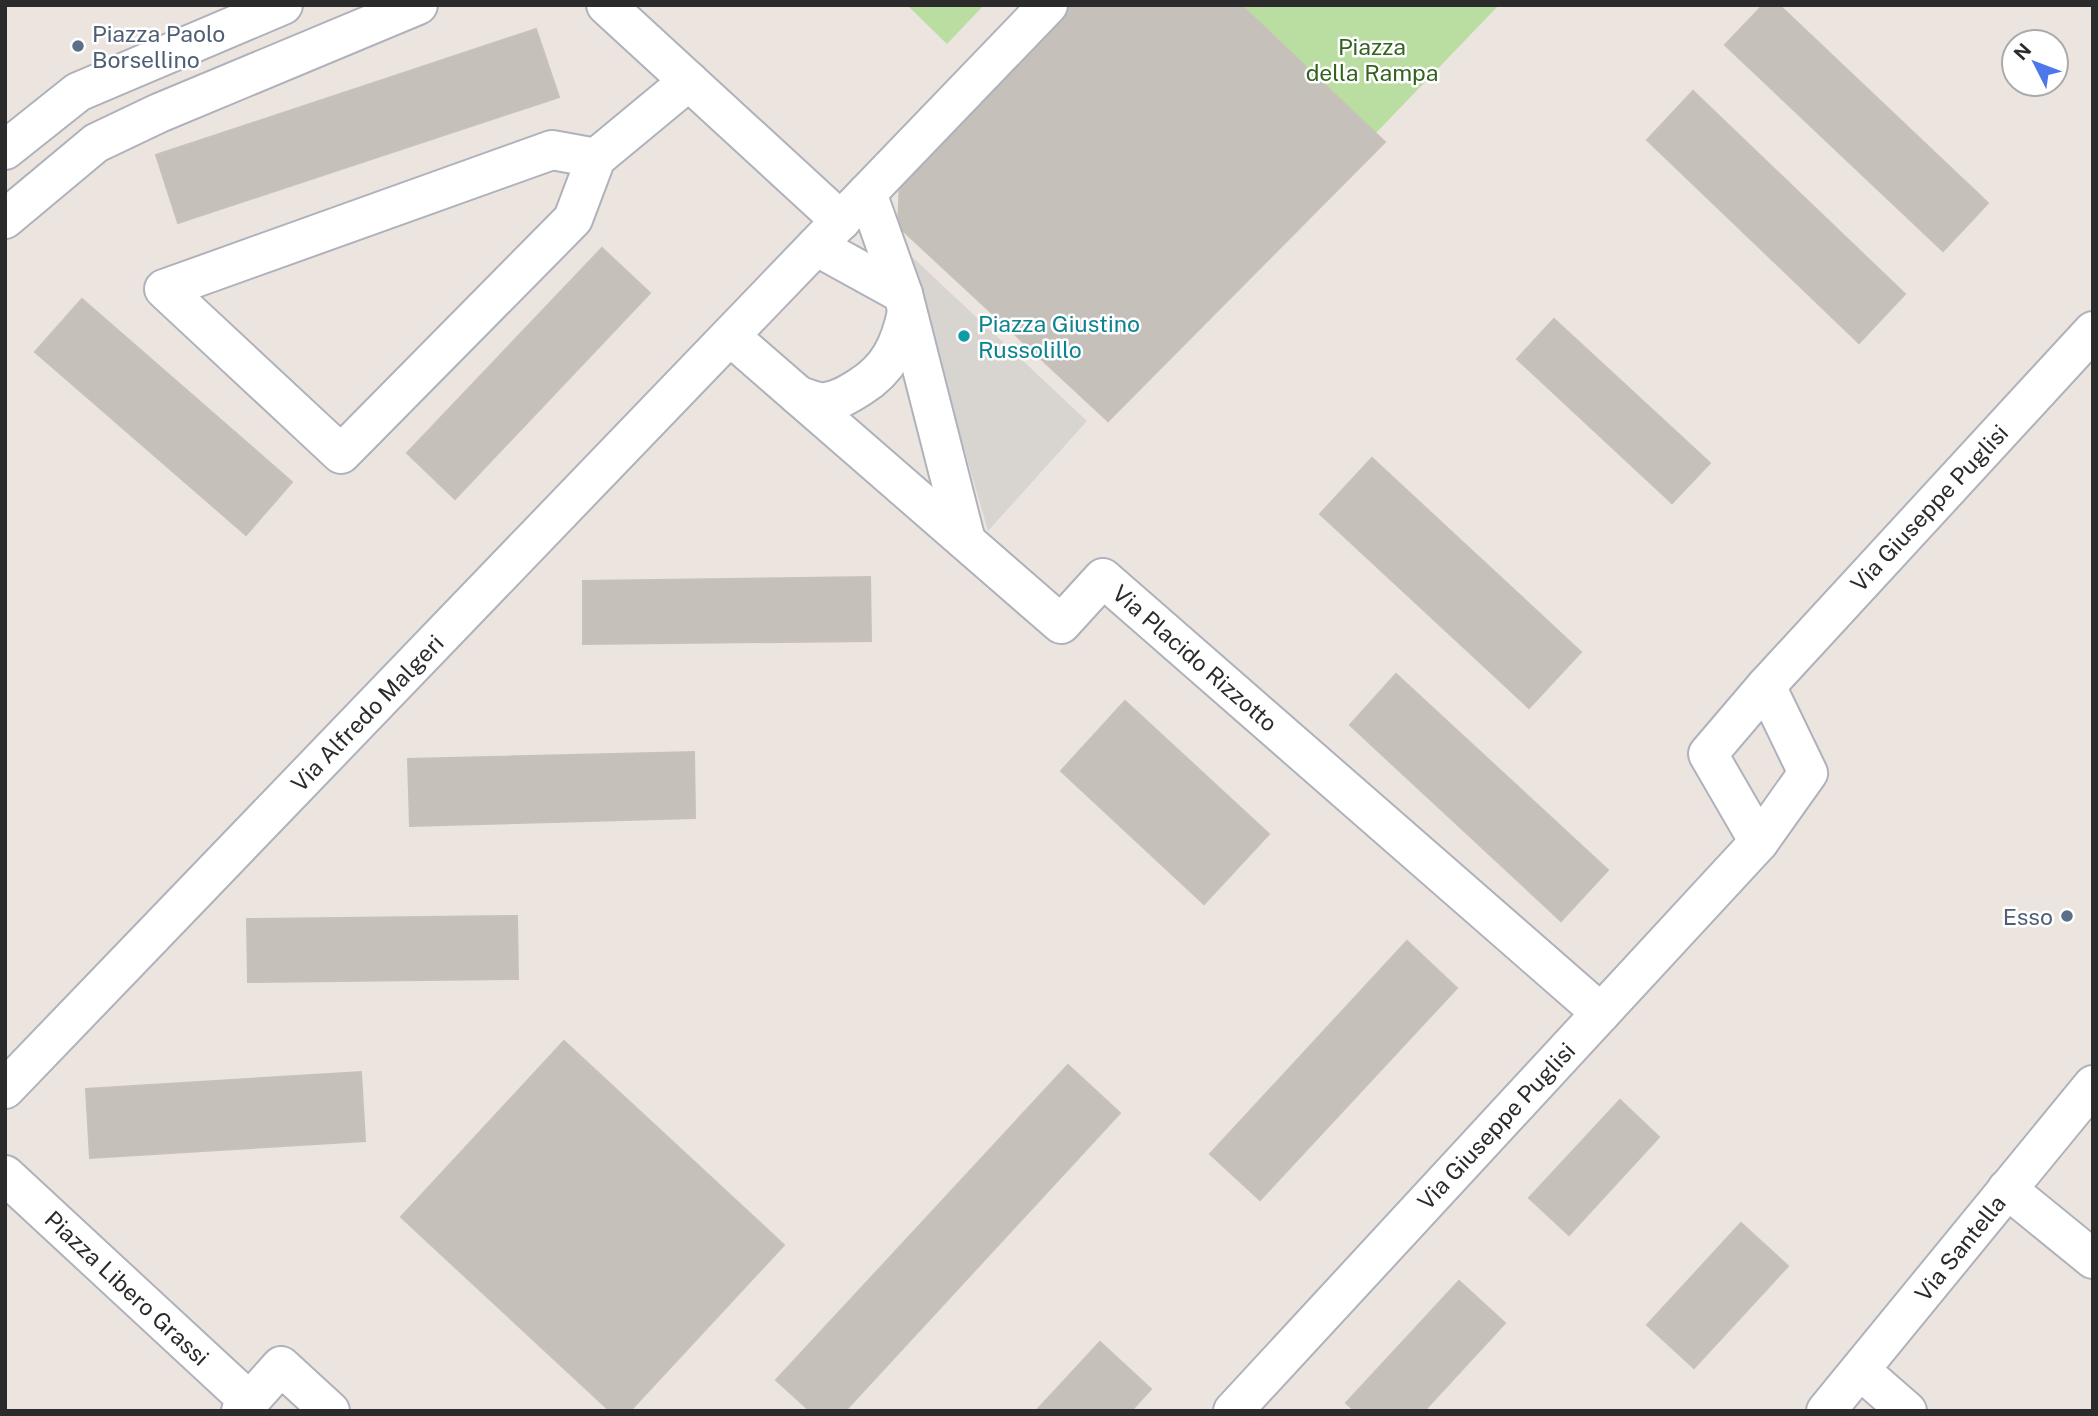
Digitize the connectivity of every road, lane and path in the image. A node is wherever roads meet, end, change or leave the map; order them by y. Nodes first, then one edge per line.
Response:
1 (283, 5) edge
2 (418, 5) edge
3 (606, 5) edge
4 (1048, 5) edge
5 (689, 81) junction
6 (5, 150) edge
7 (596, 158) junction
8 (867, 193) junction
9 (5, 219) edge
10 (828, 234) junction
11 (905, 303) junction
12 (2093, 331) edge
13 (730, 336) junction
14 (799, 396) junction
15 (966, 541) junction
16 (1766, 686) junction
17 (1759, 842) junction
18 (1601, 1013) junction
19 (2093, 1085) edge
20 (5, 1089) edge
21 (5, 1175) edge
22 (2007, 1189) junction
23 (2093, 1259) edge
24 (1860, 1370) junction
25 (245, 1406) edge
26 (330, 1411) edge
27 (1233, 1411) edge
28 (1826, 1411) edge
29 (1907, 1411) edge

1 - 6 street
2 - 9 street
3 - 5 street
4 - 8 street
5 - 7 street
5 - 10 street
7 - 7 street
8 - 10 street
8 - 11 street
10 - 11 street
10 - 13 street
11 - 14 street
11 - 15 street
12 - 16 street, Via Giuseppe Puglisi
13 - 14 street, Via Placido Rizzotto
13 - 20 street, Via Alfredo Malgeri
14 - 15 street, Via Placido Rizzotto
15 - 18 street, Via Placido Rizzotto
16 - 17 street, Via Giuseppe Puglisi
16 - 17 street, Via Giuseppe Puglisi
17 - 18 street, Via Giuseppe Puglisi
18 - 27 street, Via Giuseppe Puglisi
19 - 22 street, Via Santella
21 - 25 street, Piazza Libero Grassi
22 - 23 street
22 - 24 street, Via Santella
24 - 28 street, Via Santella
24 - 29 street
25 - 26 street

